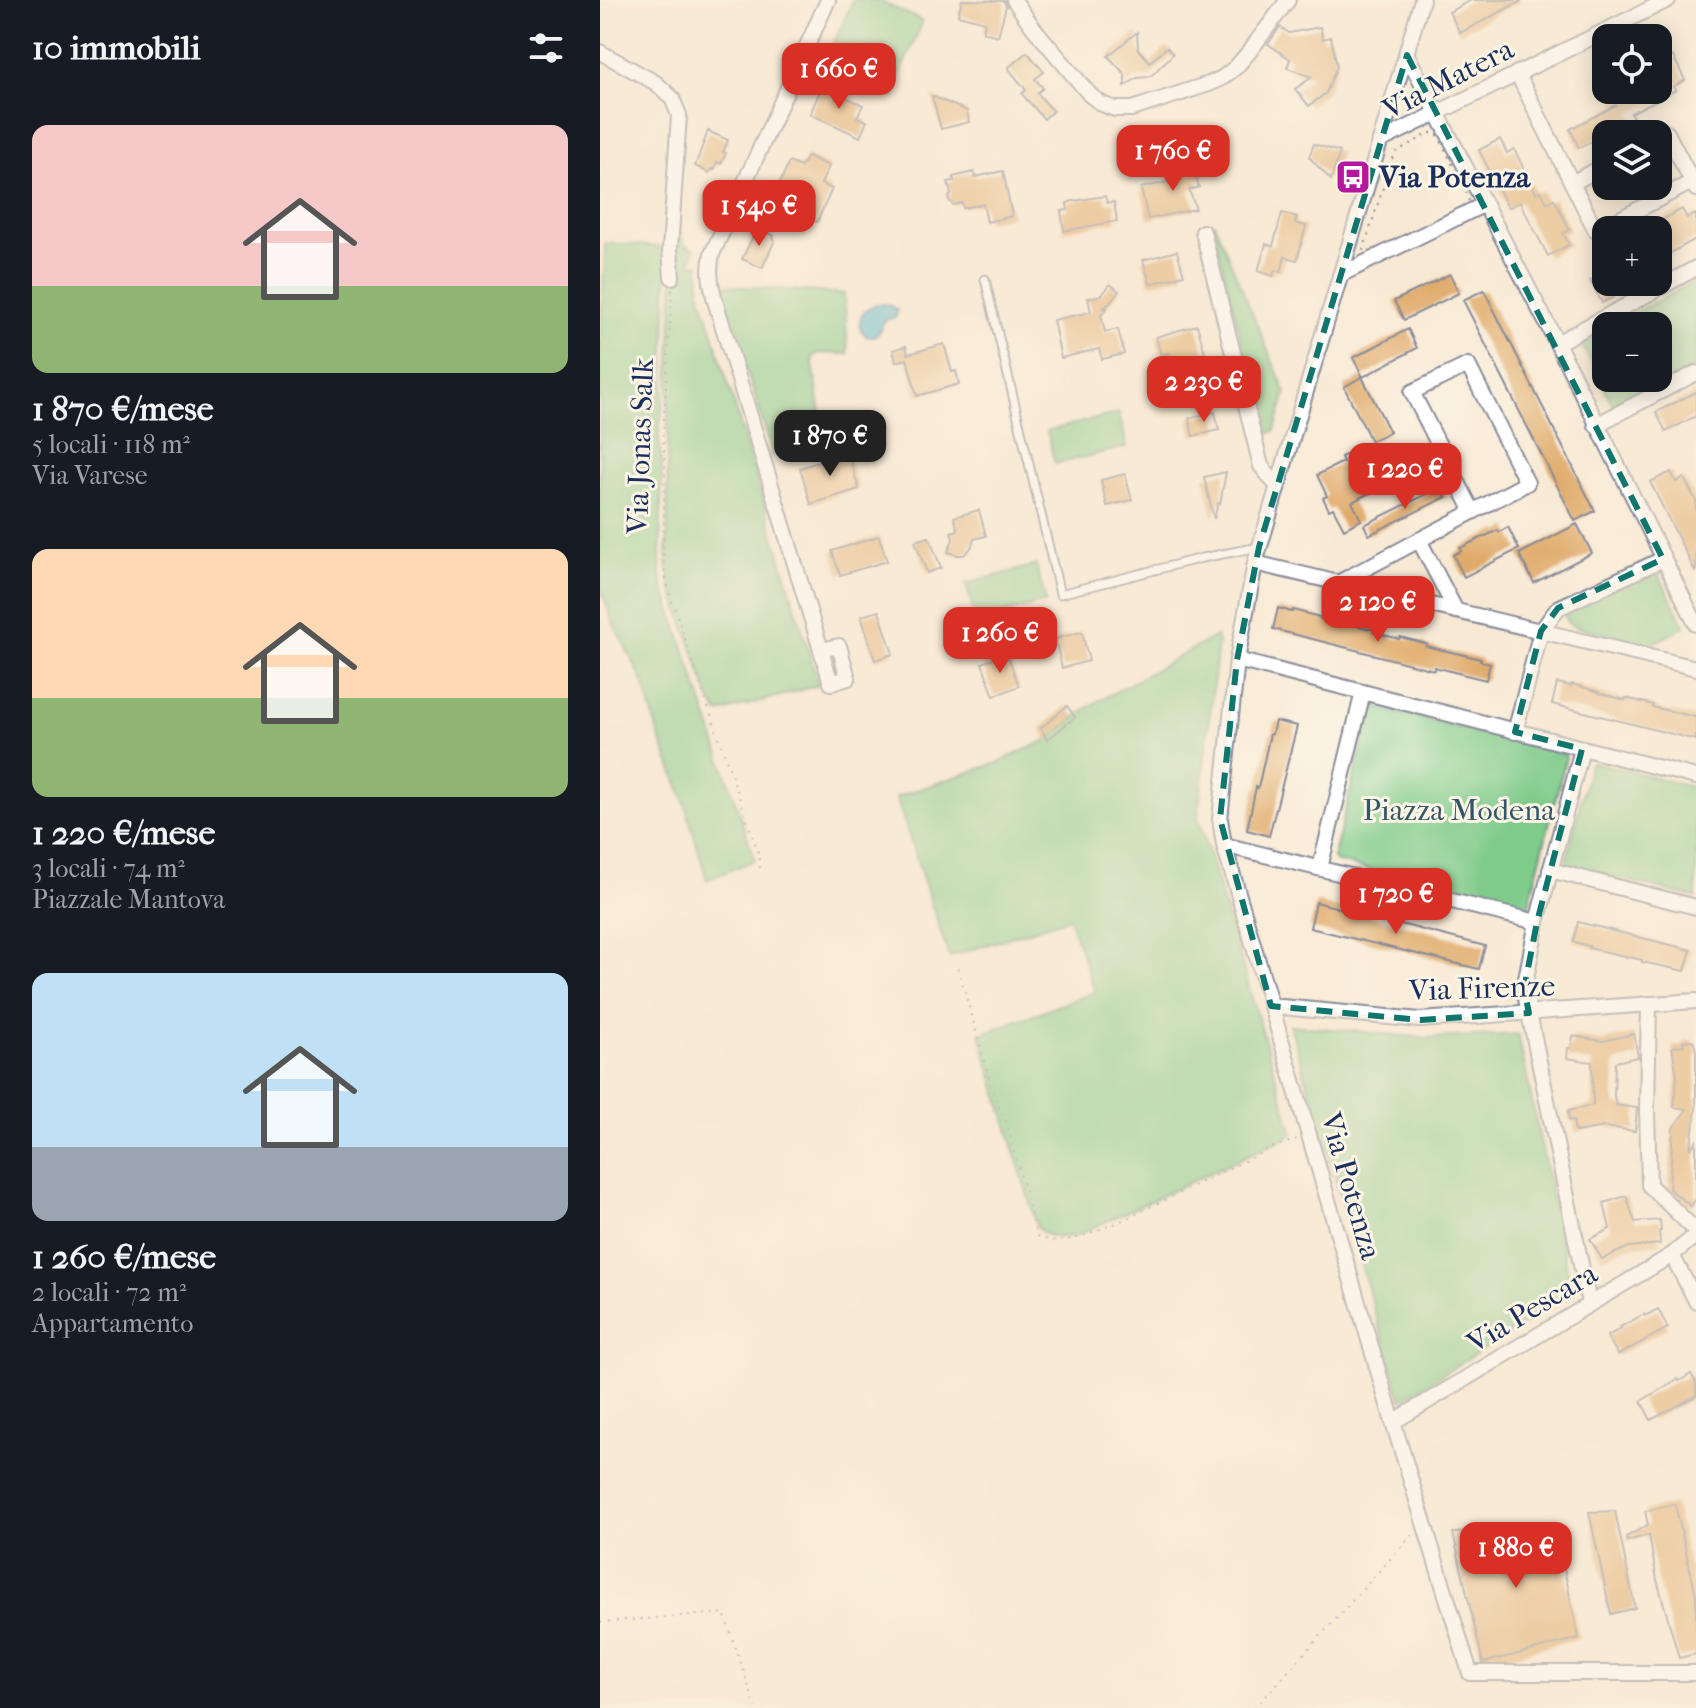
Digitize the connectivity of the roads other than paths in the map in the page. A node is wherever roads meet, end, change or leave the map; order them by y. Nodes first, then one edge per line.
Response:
1 (828, 0) edge
2 (1014, 0) edge
3 (1288, 0) edge
4 (1422, 0) edge
5 (1668, 0) edge
6 (600, 52) edge
7 (1407, 55) junction
8 (1517, 73) junction
9 (1437, 114) junction
10 (1380, 141) junction
11 (1672, 143) edge
12 (1592, 172) edge
13 (1572, 183) junction
14 (1694, 186) edge
15 (1483, 205) junction
16 (1203, 232) dead end
17 (1696, 268) edge
18 (1340, 275) junction
19 (672, 277) road end
20 (985, 279) dead end
21 (1557, 343) junction
22 (1696, 373) edge
23 (1596, 425) junction
24 (1277, 486) junction
25 (1473, 512) junction
26 (1419, 540) junction
27 (1259, 547) junction
28 (1663, 559) junction
29 (1255, 563) junction
30 (1338, 583) junction
31 (1456, 611) junction
32 (1696, 624) edge
33 (1541, 631) junction
34 (821, 650) dead end
35 (1237, 660) junction
36 (1696, 668) edge
37 (1363, 692) junction
38 (1515, 732) junction
39 (1582, 749) junction
40 (1696, 777) edge
41 (1224, 845) junction
42 (1320, 868) junction
43 (1550, 870) junction
44 (1696, 907) edge
45 (1537, 922) junction
46 (1696, 1001) edge
47 (1649, 1004) junction
48 (1271, 1006) junction
49 (1529, 1013) junction
50 (1696, 1233) edge
51 (1672, 1255) junction
52 (1696, 1301) edge
53 (1589, 1303) junction
54 (1393, 1422) junction
55 (1696, 1673) edge

1 - 34 street
2 - 3 street
4 - 7 street, Via Potenza
5 - 8 street, Via Matera
6 - 19 street
7 - 9 street
7 - 10 street, Via Potenza
8 - 9 street, Via Matera
8 - 13 street
9 - 10 street, Via Matera
9 - 15 street
10 - 18 street, Via Potenza
11 - 14 street
12 - 13 street
13 - 14 street
15 - 18 street
15 - 21 street
16 - 24 street
17 - 21 street
18 - 24 street, Via Potenza
20 - 27 lane
21 - 23 street
22 - 23 street
23 - 28 street
24 - 27 street, Via Potenza
25 - 25 street
25 - 26 street
26 - 30 street
26 - 31 street
27 - 29 street, Via Potenza
28 - 32 street
28 - 33 street
29 - 30 street
29 - 35 street, Via Potenza
30 - 31 street
31 - 33 street
33 - 36 street
33 - 38 street
35 - 37 street
35 - 41 street, Via Potenza
37 - 38 street
37 - 42 street
38 - 39 street
39 - 40 street
39 - 43 street
41 - 42 street
41 - 48 street, Via Potenza
42 - 45 street
43 - 44 street
43 - 45 street
45 - 49 street
46 - 47 street, Via Firenze
47 - 49 street, Via Firenze
47 - 50 street
48 - 49 street, Via Firenze
48 - 54 street, Via Potenza
49 - 53 street
50 - 51 street, Via Pescara
51 - 52 street
51 - 53 street, Via Pescara
53 - 54 street, Via Pescara
54 - 55 street, Via Potenza

